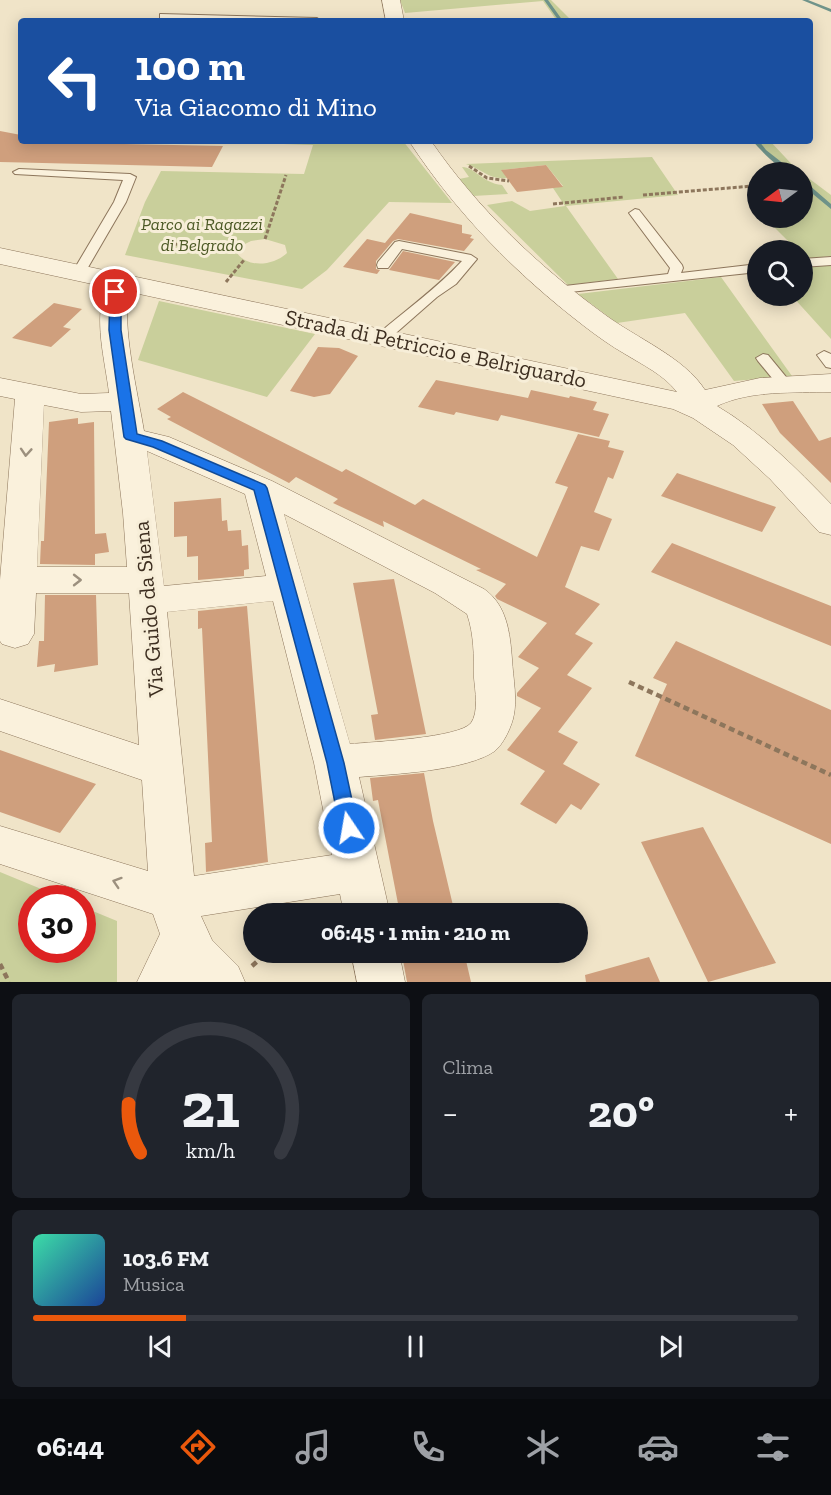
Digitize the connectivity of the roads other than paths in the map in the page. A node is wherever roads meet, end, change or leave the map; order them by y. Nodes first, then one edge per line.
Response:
1 (391, 0) edge
2 (163, 16) dead end
3 (224, 18) edge
4 (394, 18) edge
5 (422, 144) edge
6 (19, 172) dead end
7 (635, 213) dead end
8 (0, 256) edge
9 (831, 261) edge
10 (813, 262) edge
11 (382, 265) dead end
12 (747, 269) edge
13 (78, 273) junction
14 (584, 273) dead end
15 (673, 277) junction
16 (637, 281) junction
17 (121, 282) junction
18 (594, 286) junction
19 (556, 291) junction
20 (647, 292) dead end
21 (383, 337) junction
22 (626, 343) junction
23 (763, 358) dead end
24 (829, 368) edge
25 (786, 386) junction
26 (15, 390) edge
27 (638, 391) junction
28 (697, 407) junction
29 (128, 419) junction
30 (260, 488) junction
31 (831, 524) edge
32 (18, 580) junction
33 (288, 587) junction
34 (147, 590) junction
35 (15, 634) dead end
36 (0, 715) edge
37 (335, 763) junction
38 (161, 769) junction
39 (0, 845) edge
40 (363, 892) edge
41 (178, 918) junction
42 (377, 963) edge
43 (236, 974) edge
44 (161, 982) edge
45 (381, 982) edge

1 - 4 street
2 - 3 lane
5 - 19 street
6 - 13 lane
7 - 15 lane
8 - 13 street, Strada di Petriccio e Belriguardo
9 - 10 lane
11 - 21 lane
12 - 15 lane
13 - 17 street, Strada di Petriccio e Belriguardo
14 - 18 lane
15 - 16 lane
16 - 18 lane
16 - 20 lane
17 - 21 street, Strada di Petriccio e Belriguardo
17 - 29 street, Via Guido da Siena
18 - 19 lane
19 - 22 street
21 - 27 street, Strada di Petriccio e Belriguardo
22 - 27 street
22 - 28 street
23 - 25 lane
24 - 25 street
25 - 28 street
26 - 29 street
26 -> 32 street
27 - 28 street, Strada di Petriccio e Belriguardo
28 - 31 street, Strada di Petriccio e Belriguardo
29 - 30 street
29 - 34 street, Via Guido da Siena
30 - 33 street
30 - 37 street
32 -> 34 street
32 - 35 street
33 - 34 street
33 - 37 street
34 - 38 street, Via Guido da Siena
36 - 38 street
37 - 40 street
38 - 41 street, Via Guido da Siena
41 -> 39 street
40 - 41 street
41 - 43 street
41 - 44 street
42 - 45 street

